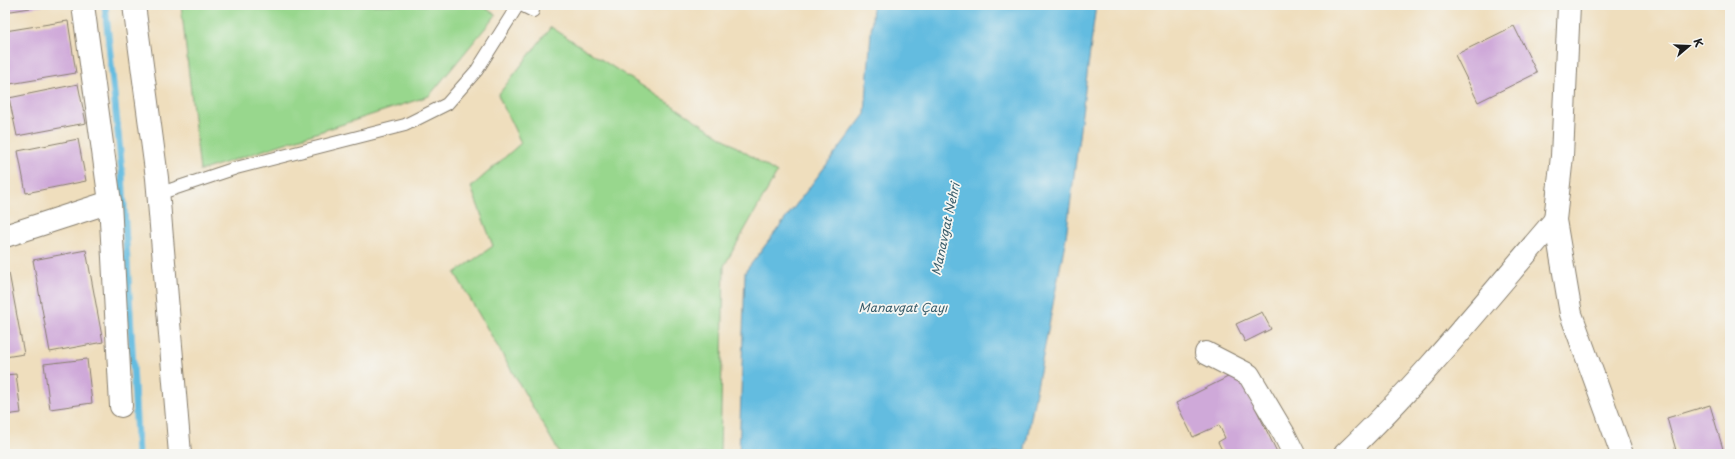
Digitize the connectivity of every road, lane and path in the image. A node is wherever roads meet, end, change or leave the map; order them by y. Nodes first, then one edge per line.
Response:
1 (83, 5) edge
2 (134, 5) edge
3 (518, 5) edge
4 (521, 5) edge
5 (1569, 5) edge
6 (533, 11) dead end
7 (158, 194) junction
8 (110, 202) junction
9 (1555, 220) junction
10 (5, 236) edge
11 (1206, 353) dead end
12 (121, 406) dead end
13 (180, 454) edge
14 (1294, 454) edge
15 (1344, 454) edge
16 (1622, 454) edge

1 - 8 street
2 - 7 street
3 - 7 lane
4 - 6 lane
5 - 9 street
7 - 13 street
8 - 10 street
8 - 12 street
9 - 15 street
9 - 16 street
11 - 14 street

